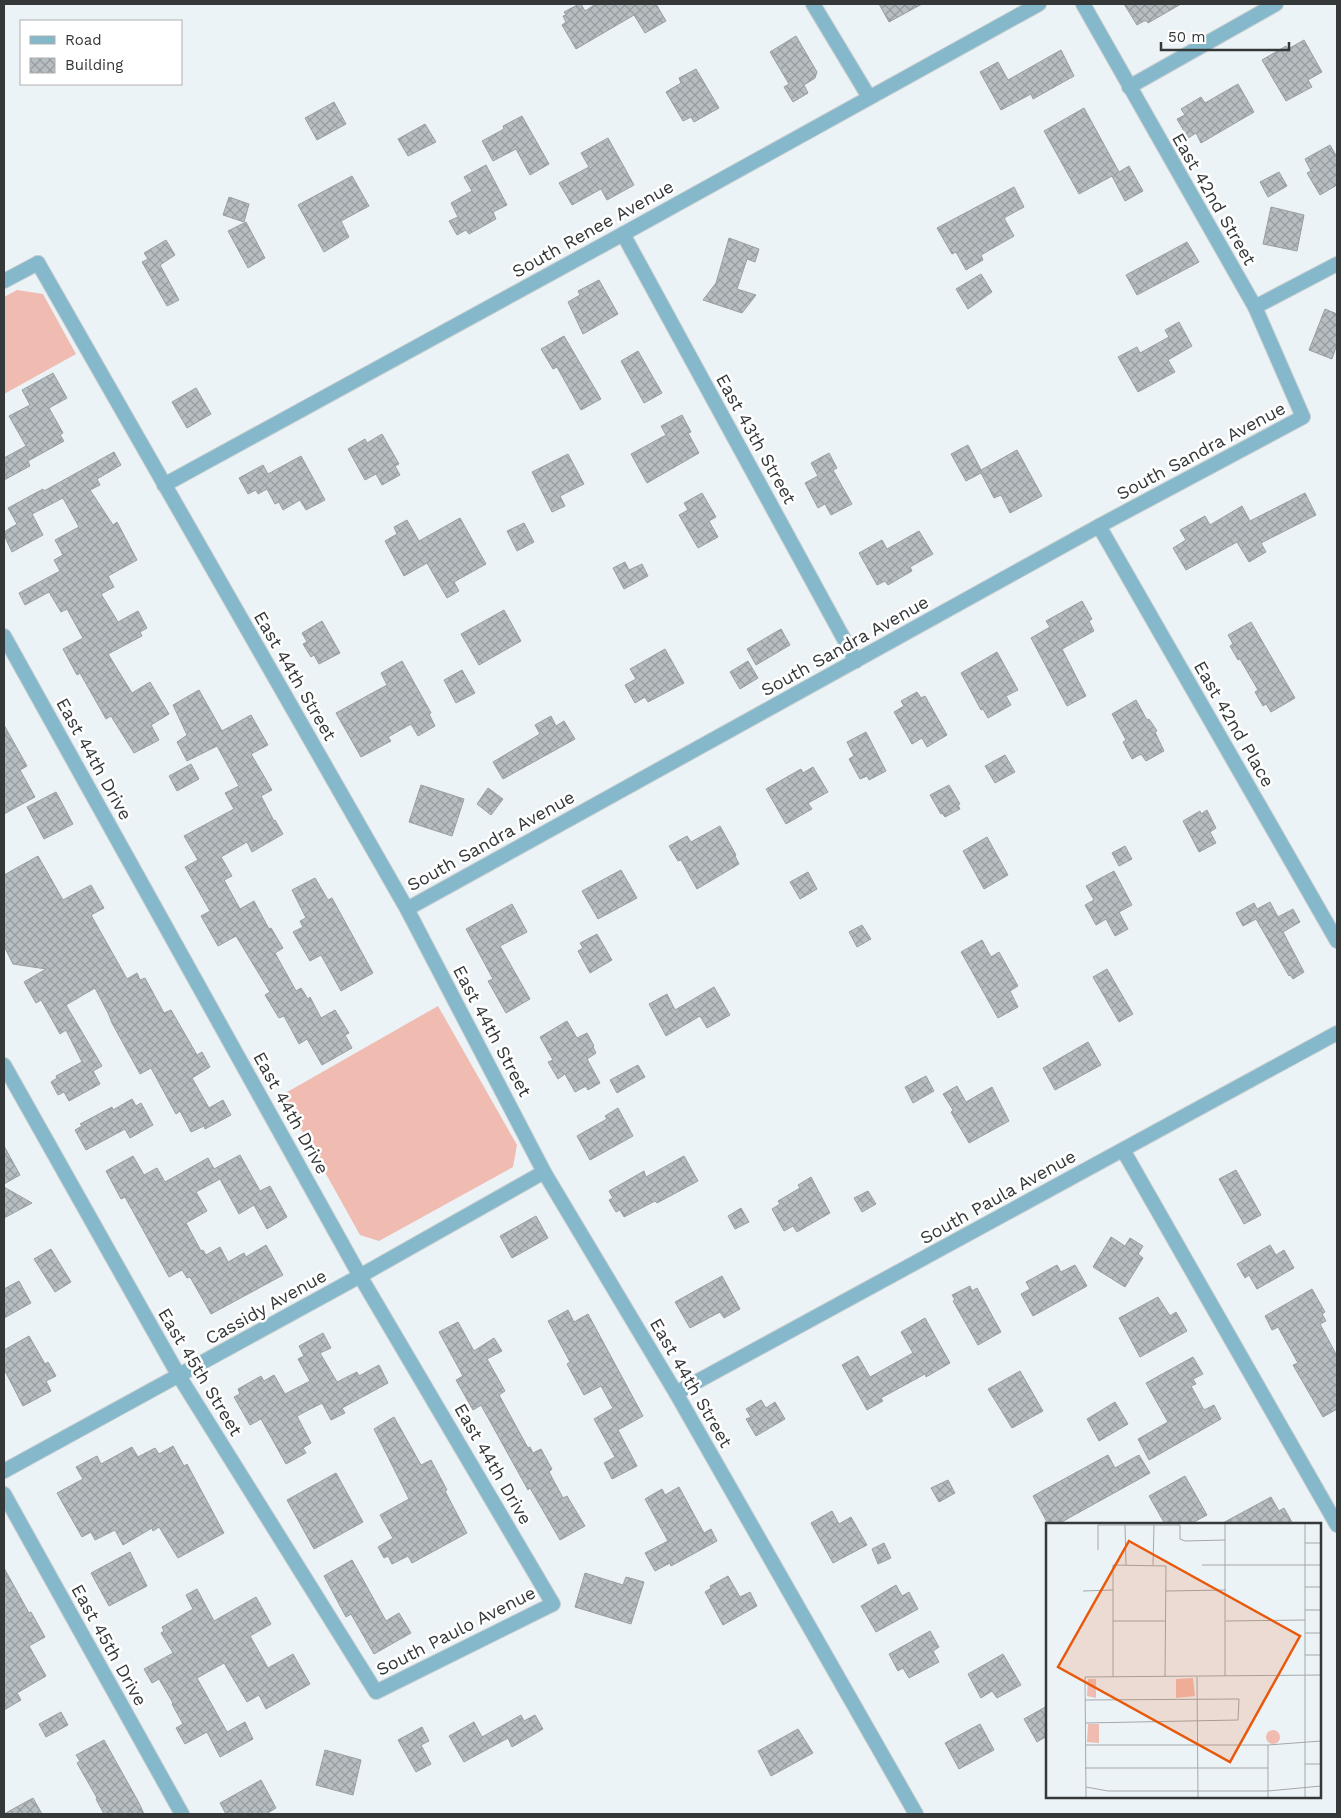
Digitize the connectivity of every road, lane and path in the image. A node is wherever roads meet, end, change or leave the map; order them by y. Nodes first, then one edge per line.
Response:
1 (813, 4) edge
2 (1039, 4) edge
3 (1083, 4) edge
4 (1276, 4) edge
5 (1129, 87) junction
6 (869, 97) junction
7 (623, 234) junction
8 (1337, 264) edge
9 (4, 282) edge
10 (1255, 307) junction
11 (1303, 417) joint
12 (164, 485) junction
13 (1099, 526) junction
14 (4, 636) edge
15 (856, 661) junction
16 (407, 909) junction
17 (1337, 940) edge
18 (1337, 1033) edge
19 (4, 1065) edge
20 (1124, 1150) junction
21 (544, 1172) junction
22 (360, 1276) junction
23 (179, 1376) junction
24 (676, 1393) junction
25 (4, 1471) edge
26 (4, 1494) edge
27 (1337, 1525) edge
28 (553, 1604) joint
29 (376, 1692) joint
30 (182, 1814) edge
31 (916, 1814) edge

1 - 6 street
2 - 6 street, South Renee Avenue
3 - 5 street, East 42nd Street
4 - 5 street
5 - 10 street, East 42nd Street
6 - 7 street, South Renee Avenue
7 - 12 street, South Renee Avenue
7 - 15 street, East 43th Street
8 - 10 street
9 - 12 street, East 44th Street
10 - 11 street, East 42nd Street
11 - 13 street, South Sandra Avenue
12 - 16 street, East 44th Street
13 - 15 street, South Sandra Avenue
13 - 17 street, East 42nd Place
14 - 22 street, East 44th Drive
15 - 16 street, South Sandra Avenue
16 - 21 street, East 44th Street
18 - 20 street, South Paula Avenue
19 - 23 street, East 45th Street
20 - 24 street, South Paula Avenue
20 - 27 street
21 - 22 street, Cassidy Avenue
21 - 24 street, East 44th Street
22 - 23 street, Cassidy Avenue
22 - 28 street, East 44th Drive
23 - 25 street, Cassidy Avenue
23 - 29 street, East 45th Street
24 - 31 street, East 44th Street
26 - 30 street, East 45th Drive
28 - 29 street, South Paulo Avenue

